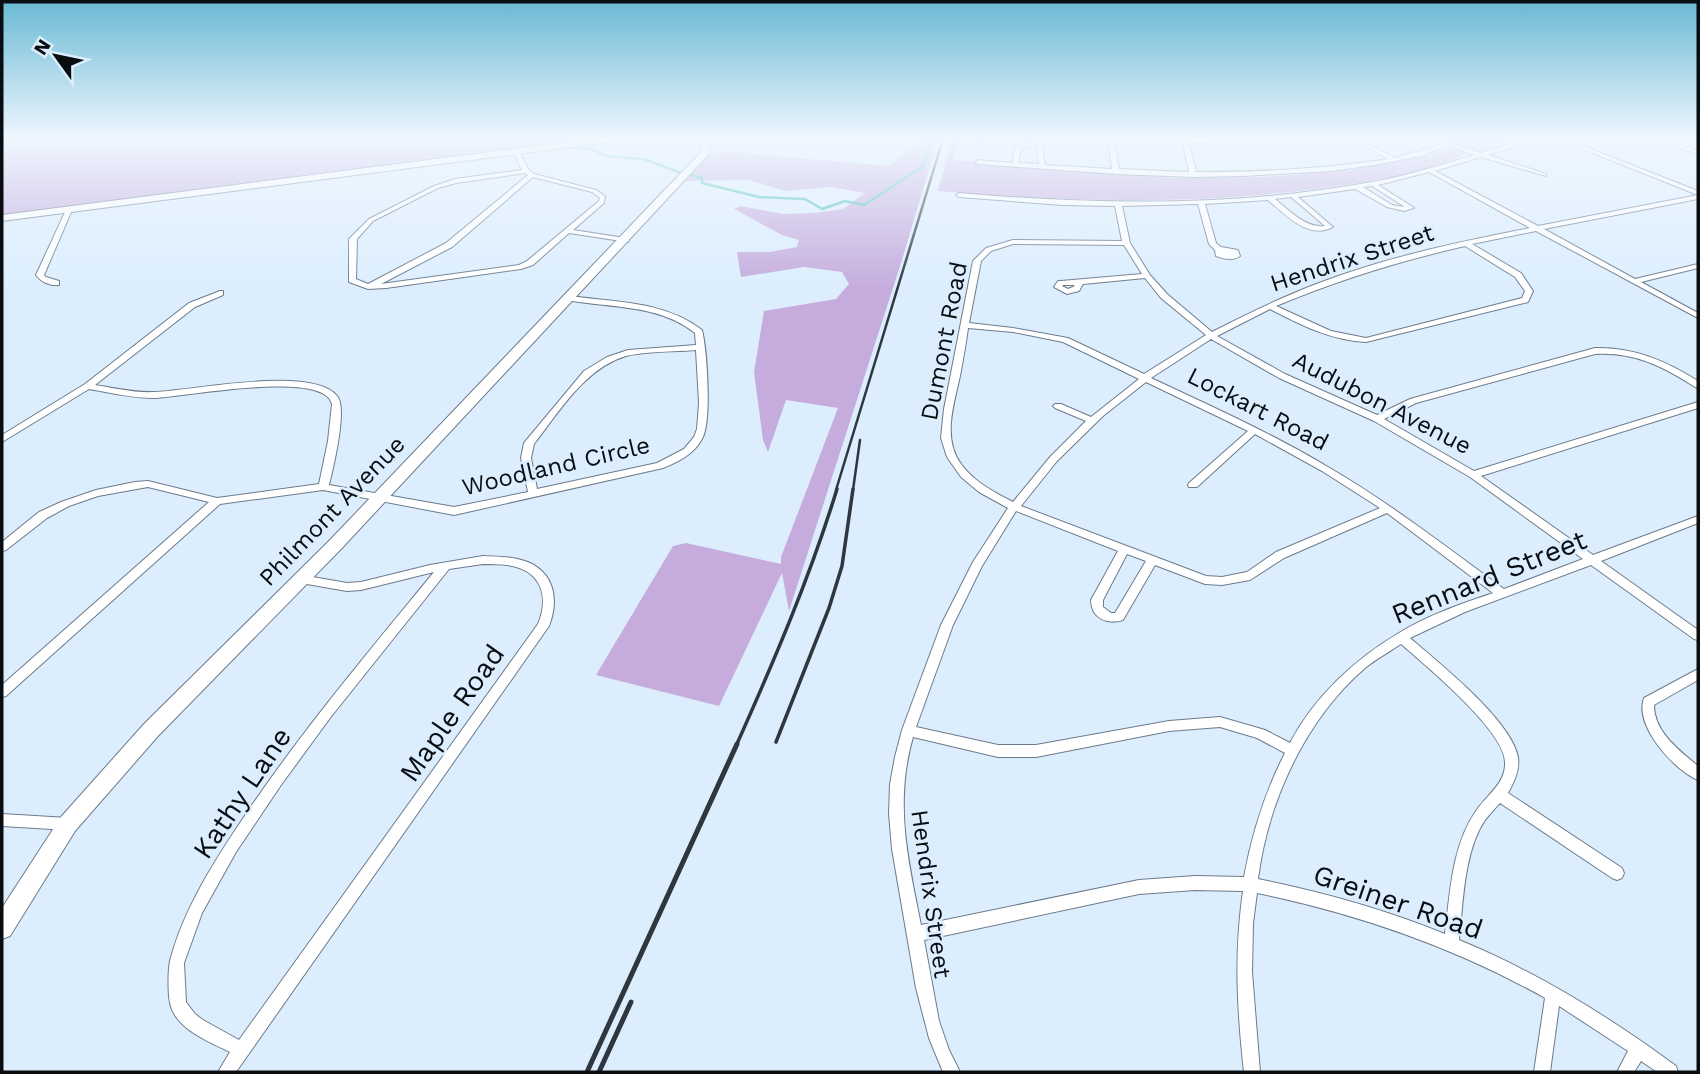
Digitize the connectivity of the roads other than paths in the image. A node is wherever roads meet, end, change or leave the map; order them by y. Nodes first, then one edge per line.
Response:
1 (224, 189) edge
2 (435, 189) edge
3 (511, 189) edge
4 (587, 189) edge
5 (673, 189) edge
6 (1334, 189) edge
7 (1361, 189) edge
8 (1381, 189) edge
9 (1465, 189) edge
10 (959, 195) dead end
11 (1292, 195) junction
12 (1698, 195) edge
13 (1269, 197) junction
14 (1201, 203) junction
15 (1118, 205) junction
16 (69, 210) junction
17 (2, 218) edge
18 (1541, 230) junction
19 (568, 232) junction
20 (625, 240) junction
21 (1126, 243) junction
22 (1468, 245) junction
23 (1219, 248) dead end
24 (1698, 266) edge
25 (1147, 276) junction
26 (1634, 281) junction
27 (1080, 282) dead end
28 (56, 283) dead end
29 (368, 287) junction
30 (220, 293) dead end
31 (569, 298) junction
32 (1270, 306) junction
33 (1698, 316) edge
34 (965, 325) junction
35 (1212, 336) junction
36 (700, 347) junction
37 (1147, 377) junction
38 (1698, 385) edge
39 (88, 386) junction
40 (1698, 405) edge
41 (1058, 406) dead end
42 (1377, 419) junction
43 (1091, 420) junction
44 (1254, 430) junction
45 (2, 439) edge
46 (1473, 475) junction
47 (1194, 485) dead end
48 (323, 488) junction
49 (533, 494) junction
50 (381, 496) junction
51 (217, 501) junction
52 (1012, 506) junction
53 (1388, 509) junction
54 (1698, 519) edge
55 (2, 547) edge
56 (1124, 550) junction
57 (1152, 560) junction
58 (1591, 561) junction
59 (444, 568) junction
60 (301, 579) junction
61 (1503, 594) junction
62 (1698, 636) edge
63 (1401, 637) junction
64 (1698, 674) edge
65 (2, 692) edge
66 (909, 731) junction
67 (1292, 750) junction
68 (1698, 774) edge
69 (1500, 796) junction
70 (2, 820) edge
71 (68, 824) junction
72 (1617, 873) dead end
73 (1249, 885) junction
74 (2, 928) edge
75 (915, 934) junction
76 (1451, 944) junction
77 (1553, 996) junction
78 (1639, 1049) junction
79 (242, 1050) junction
80 (226, 1072) edge
81 (952, 1072) edge
82 (1252, 1072) edge
83 (1542, 1072) edge
84 (1625, 1072) edge
85 (1670, 1072) edge

1 - 16 main road
2 - 29 street
3 - 29 street
4 - 19 street
5 - 20 main road, Philmont Avenue
6 - 11 street
7 - 8 street
9 - 18 street
10 - 15 street
11 - 13 street
11 - 13 street
12 - 18 street, Hendrix Street
13 - 14 street
14 - 15 street
14 - 23 street
15 - 21 street, Audubon Avenue
16 - 17 main road
16 - 28 street
18 - 22 street, Hendrix Street
18 - 26 street
19 - 20 street
19 - 29 street
20 - 31 main road, Philmont Avenue
21 - 25 street, Audubon Avenue
21 - 34 street, Dumont Road
22 - 32 street, Hendrix Street
22 - 32 street
24 - 26 street
25 - 27 street
25 - 35 street, Audubon Avenue
26 - 33 street
30 - 39 street
31 - 36 street
31 - 50 main road, Philmont Avenue
32 - 35 street, Hendrix Street
34 - 37 street, Lockart Road
34 - 52 street, Dumont Road
35 - 37 street, Hendrix Street
35 - 42 street, Audubon Avenue
36 - 49 street
36 - 49 street, Woodland Circle
37 - 43 street, Hendrix Street
37 - 44 street, Lockart Road
38 - 42 street
39 - 45 street
39 - 48 street
40 - 46 street
41 - 43 street
42 - 46 street, Audubon Avenue
43 - 52 street, Hendrix Street
44 - 47 street
44 - 53 street, Lockart Road
46 - 58 street, Audubon Avenue
48 - 50 street, Woodland Circle
48 - 51 street, Woodland Circle
49 - 50 street, Woodland Circle
50 - 60 main road, Philmont Avenue
51 - 55 street
51 - 65 street
52 - 56 street, Dumont Road
52 - 66 street, Hendrix Street
53 - 57 street, Dumont Road
53 - 61 street, Lockart Road
54 - 58 street, Rennard Street
56 - 57 street, Dumont Road
56 - 57 street
58 - 61 street, Rennard Street
58 - 62 street, Audubon Avenue
59 - 60 street, Maple Road
59 - 79 street, Kathy Lane
59 - 79 street, Maple Road
60 - 71 main road, Philmont Avenue
61 - 63 street, Rennard Street
63 - 67 street, Rennard Street
63 - 69 street
64 - 68 street
66 - 67 street
66 - 75 street, Hendrix Street
67 - 73 street, Rennard Street
69 - 72 street
69 - 76 street
70 - 71 street
71 - 74 main road, Philmont Avenue
73 - 75 street, Greiner Road
73 - 76 street, Greiner Road
73 - 82 street, Rennard Street
75 - 81 street, Hendrix Street
76 - 77 street, Greiner Road
77 - 78 street, Greiner Road
77 - 83 street
78 - 84 street
78 - 85 street, Greiner Road
79 - 80 street, Maple Road

